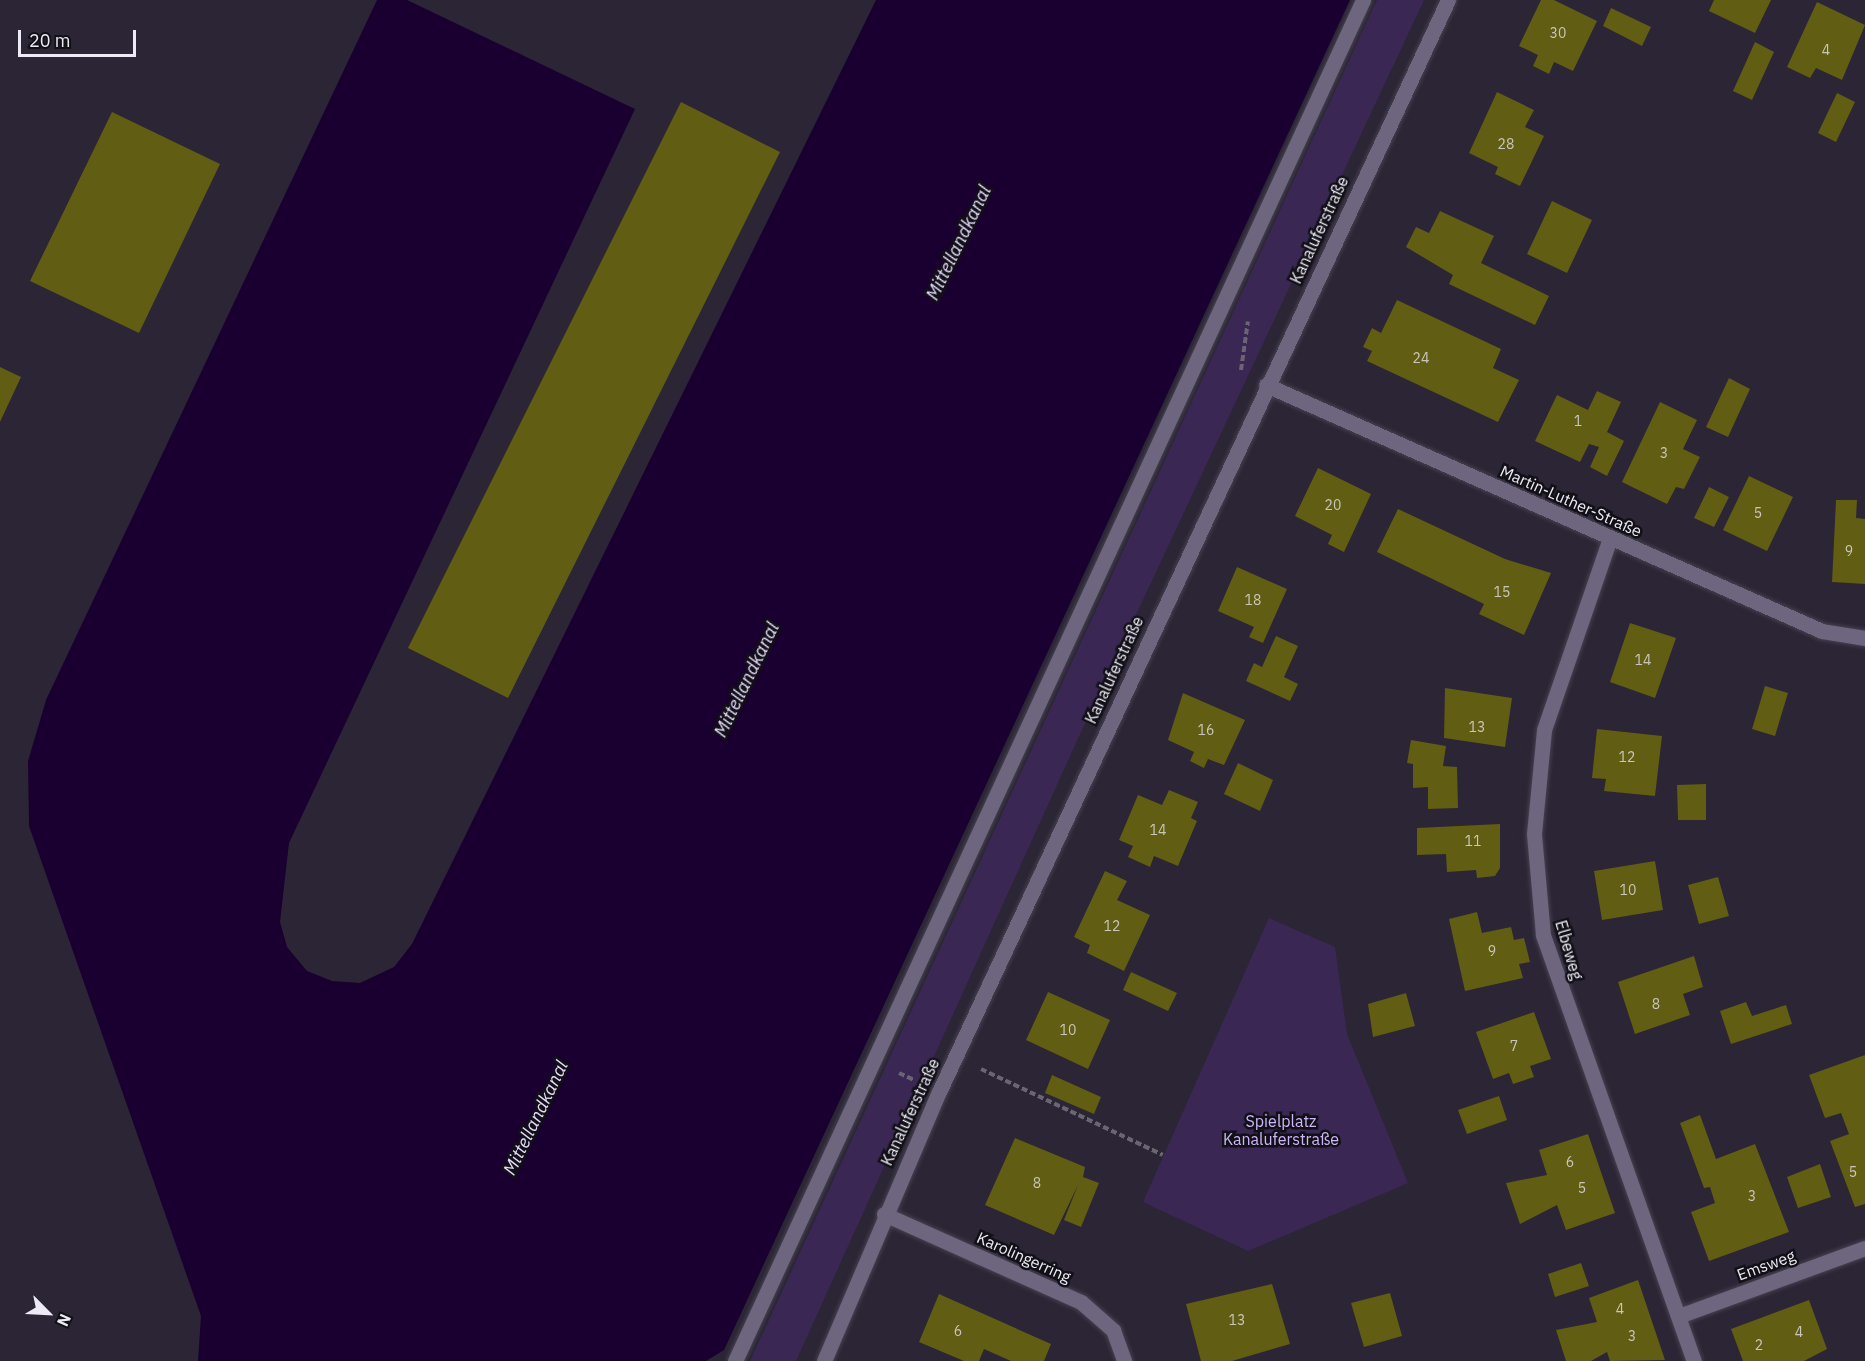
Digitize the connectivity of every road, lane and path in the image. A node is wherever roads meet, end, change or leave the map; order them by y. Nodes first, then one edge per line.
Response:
1 (1363, 0) edge
2 (1448, 0) edge
3 (1249, 316) dead end
4 (1240, 375) dead end
5 (1266, 385) junction
6 (1610, 538) junction
7 (1865, 638) edge
8 (956, 1057) junction
9 (874, 1061) junction
10 (939, 1092) junction
11 (1163, 1155) dead end
12 (884, 1214) junction
13 (1865, 1248) edge
14 (1678, 1316) junction
15 (735, 1361) edge
16 (824, 1361) edge
17 (1124, 1361) edge
18 (1694, 1361) edge

1 - 9 street
2 - 5 street, Kanaluferstraße
3 - 4 path
5 - 6 street, Martin-Luther-Straße
5 - 8 street, Kanaluferstraße
6 - 7 street, Martin-Luther-Straße
6 - 14 street, Elbeweg
8 - 10 street, Kanaluferstraße
8 - 11 path
9 - 10 path
9 - 15 street
10 - 12 street, Kanaluferstraße
12 - 16 street, Kanaluferstraße
12 - 17 street, Karolingerring
13 - 14 street, Emsweg
14 - 18 street, Elbeweg

